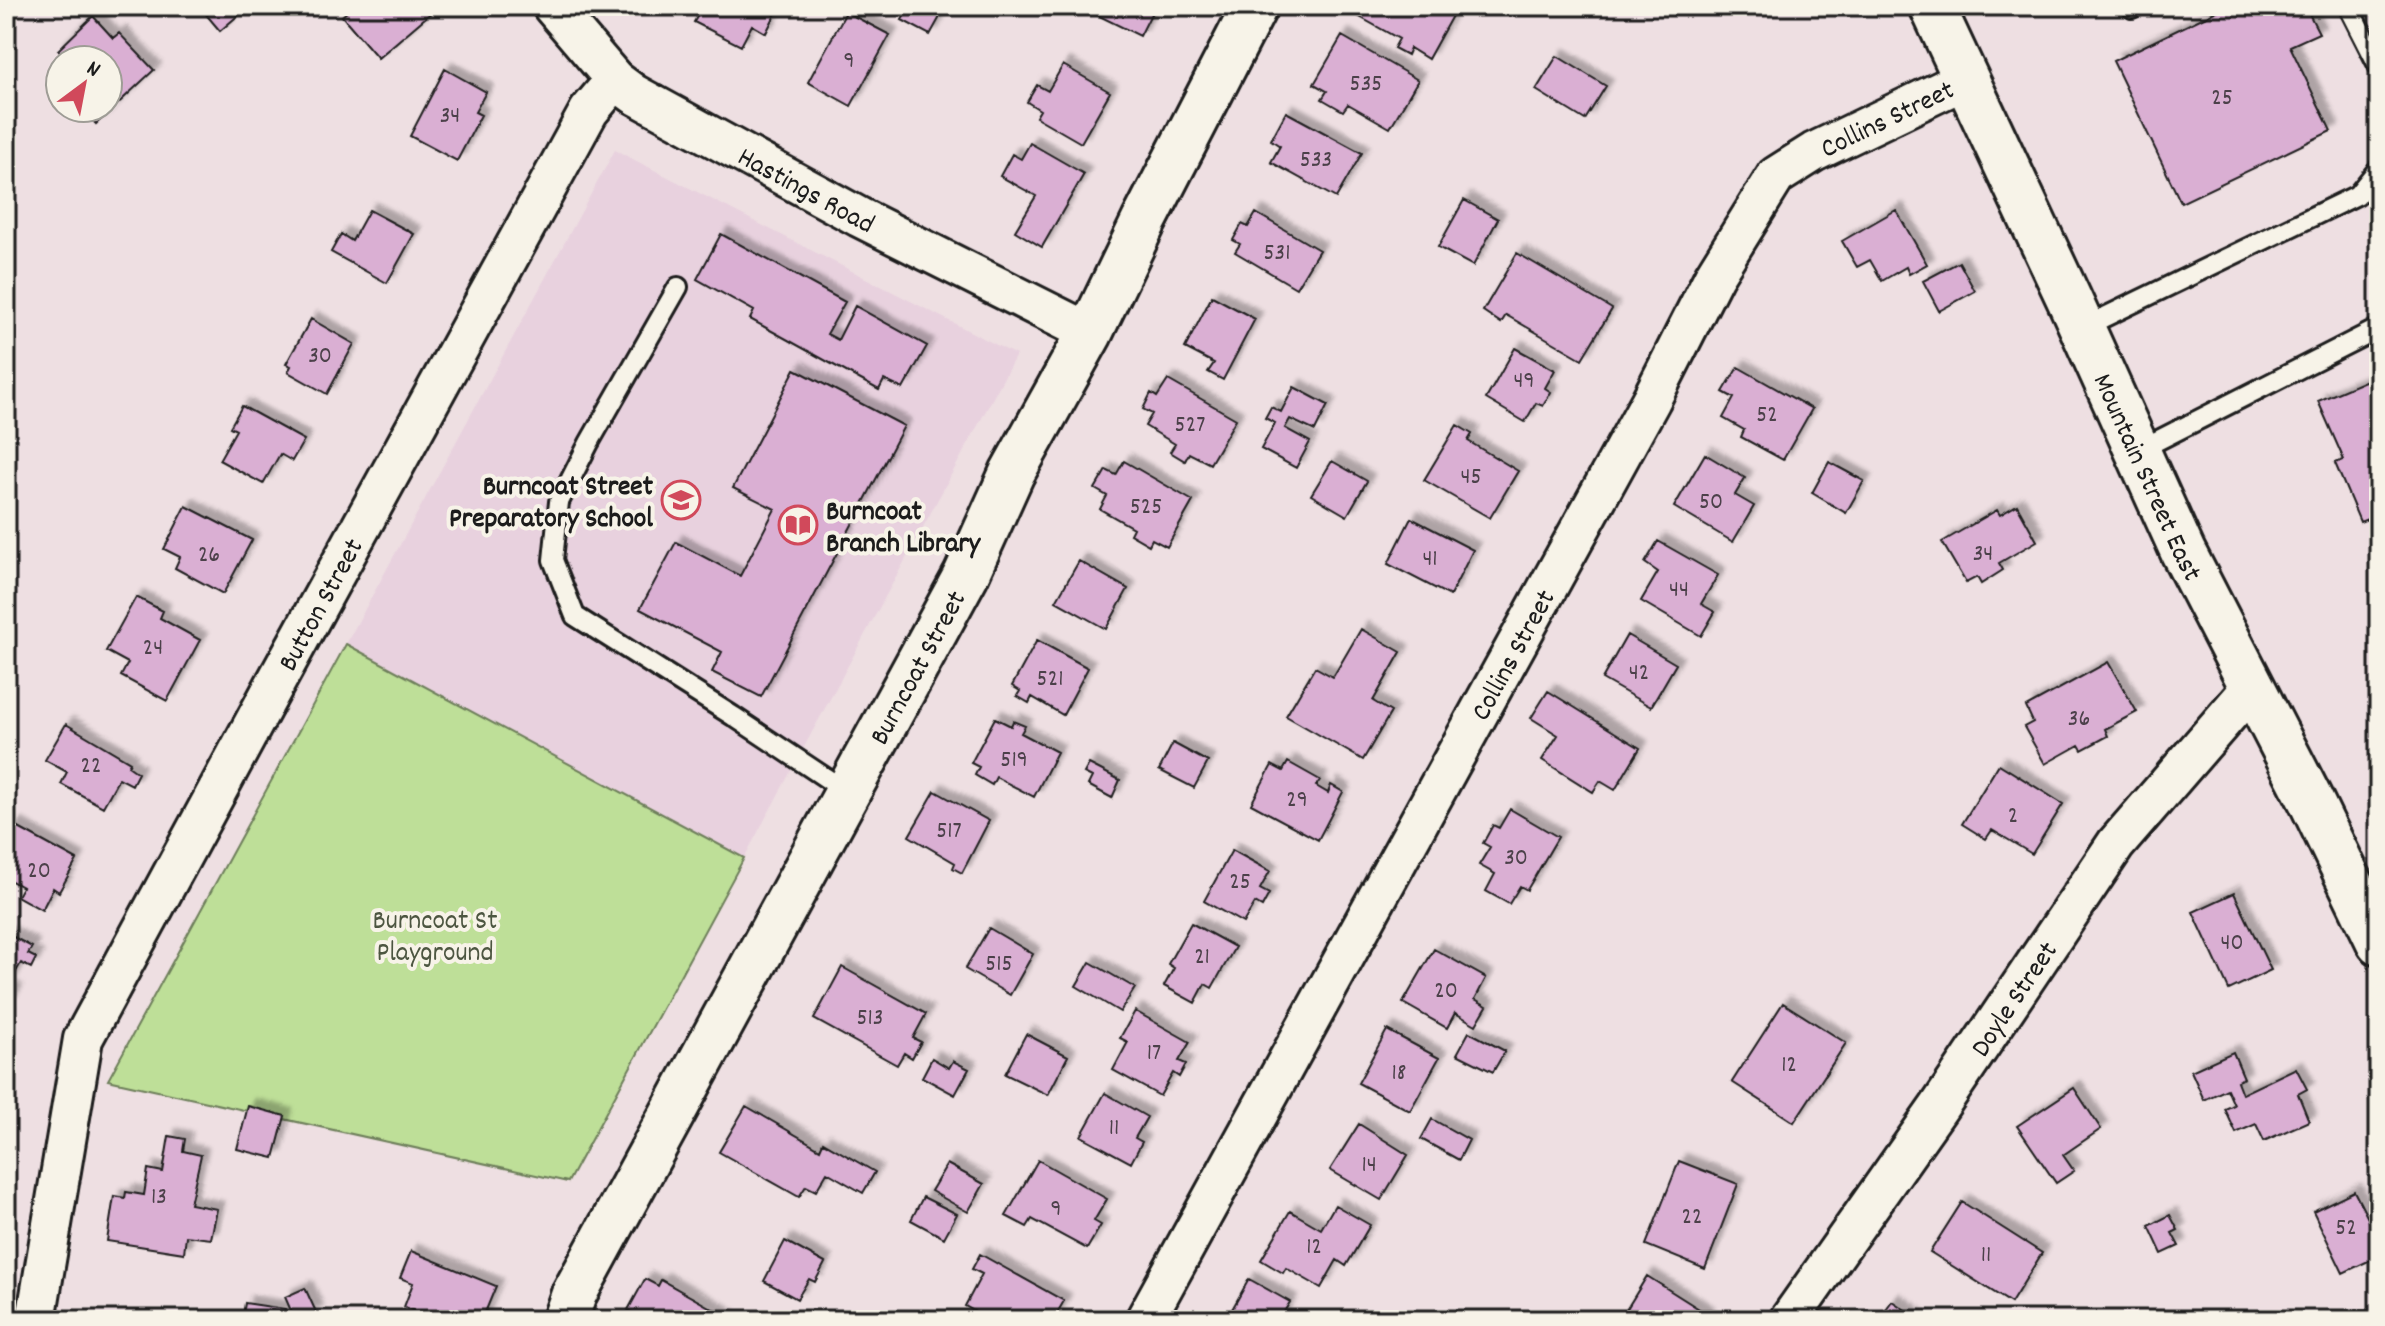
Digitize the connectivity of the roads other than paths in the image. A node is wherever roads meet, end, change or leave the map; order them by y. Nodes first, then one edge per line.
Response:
1 (552, 6) edge
2 (1255, 6) edge
3 (1932, 6) edge
4 (2348, 6) edge
5 (2379, 67) edge
6 (1966, 79) junction
7 (615, 80) junction
8 (2379, 168) edge
9 (678, 287) dead end
10 (2082, 328) junction
11 (2379, 328) edge
12 (1090, 333) junction
13 (2137, 451) junction
14 (2252, 687) junction
15 (847, 792) junction
16 (2379, 942) edge
17 (36, 1320) edge
18 (565, 1320) edge
19 (1145, 1320) edge
20 (1789, 1320) edge

1 - 7 street, Hastings Road
2 - 12 main road, Burncoat Street
3 - 6 main road, Mountain Street East
4 - 5 lane
6 - 10 main road, Mountain Street East
6 - 19 street, Collins Street
7 - 12 street, Hastings Road
7 - 17 street, Button Street
8 - 10 lane
9 - 15 lane
10 - 13 main road, Mountain Street East
11 - 13 lane
12 - 15 main road, Burncoat Street
13 - 14 main road, Mountain Street East
14 - 16 main road, Mountain Street East
14 - 20 street, Doyle Street
15 - 18 main road, Burncoat Street

